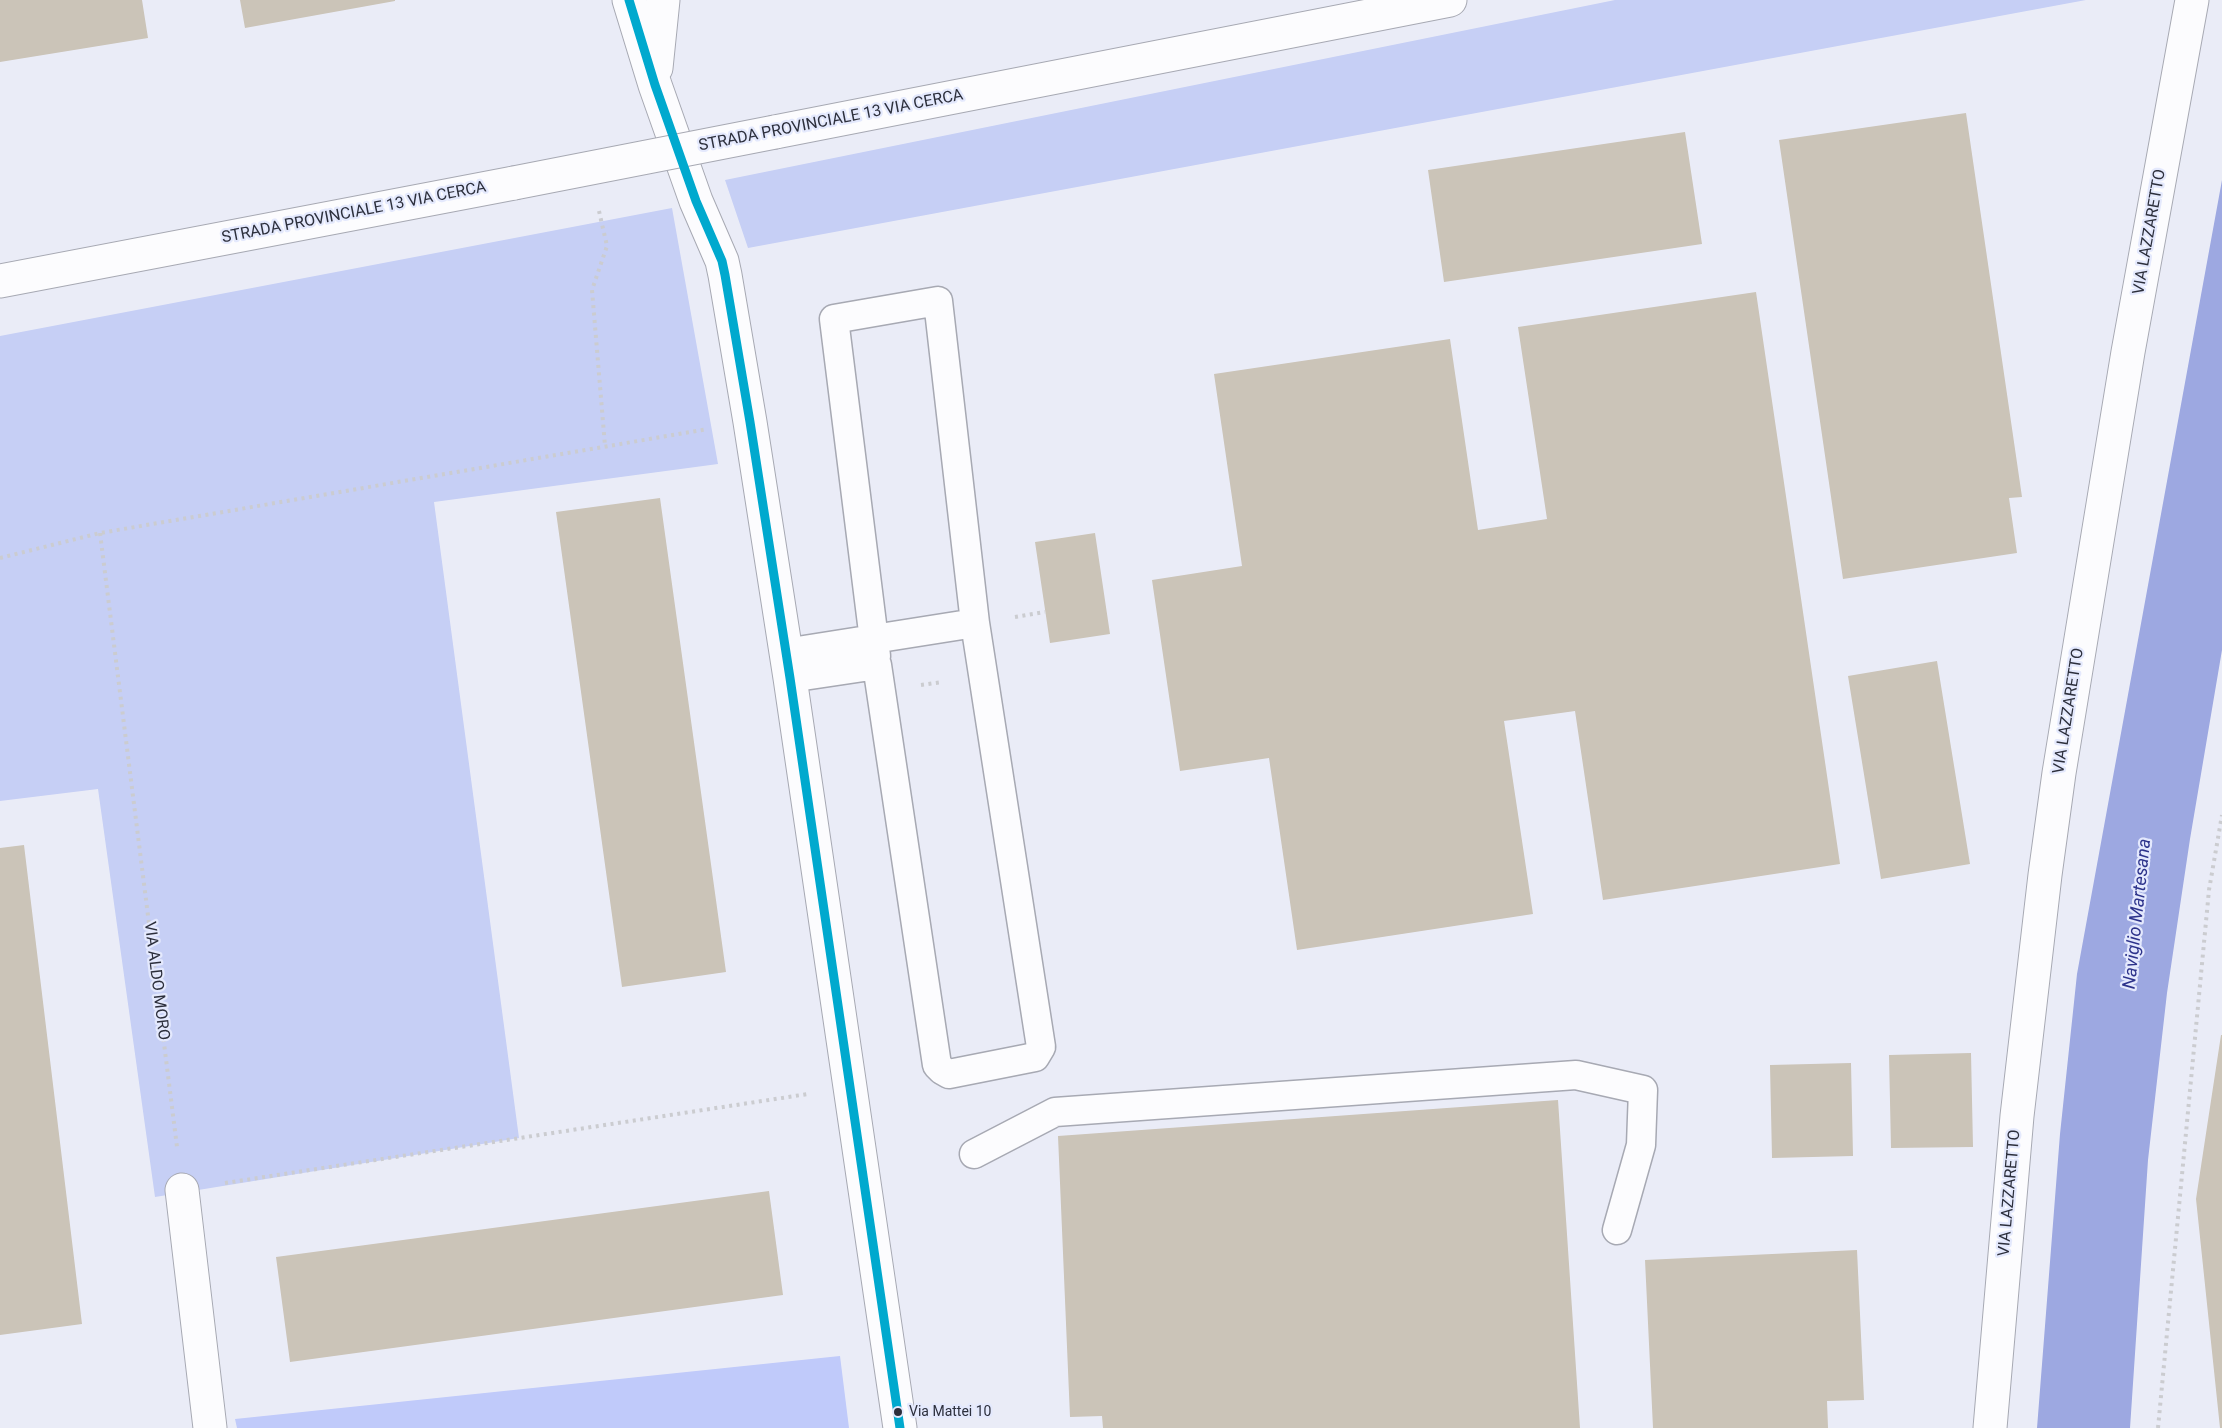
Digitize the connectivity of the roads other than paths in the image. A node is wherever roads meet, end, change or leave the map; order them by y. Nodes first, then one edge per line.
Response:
1 (629, 0) edge
2 (663, 0) edge
3 (1450, 0) edge
4 (2192, 0) edge
5 (654, 85) junction
6 (0, 281) edge
7 (975, 623) junction
8 (876, 652) junction
9 (787, 666) junction
10 (975, 1154) dead end
11 (183, 1190) road end
12 (1617, 1230) dead end
13 (210, 1428) edge
14 (900, 1428) edge
15 (1990, 1428) edge

1 - 5 street
2 - 5 street
3 - 6 street, STRADA PROVINCIALE 13 VIA CERCA, bridge
4 - 15 street, VIA LAZZARETTO
5 - 9 street
7 - 8 lane
7 - 8 lane
7 - 8 lane
8 - 9 lane
9 - 14 street
10 - 12 lane
11 - 13 street

